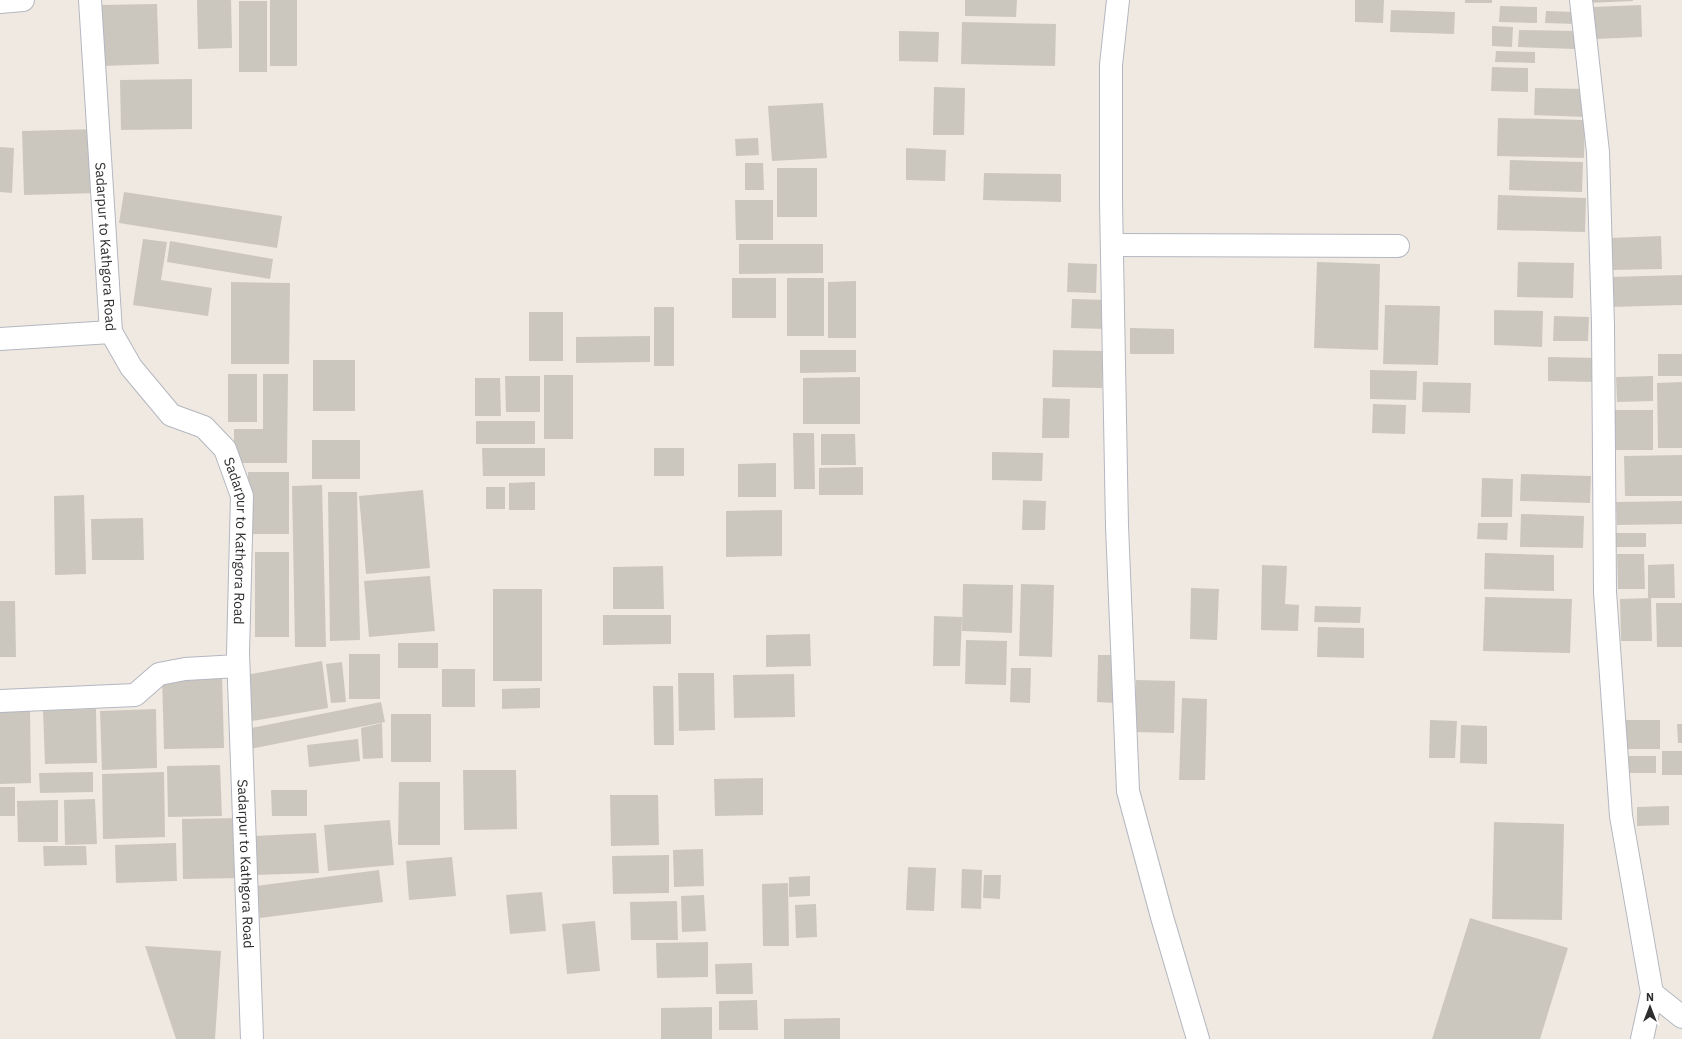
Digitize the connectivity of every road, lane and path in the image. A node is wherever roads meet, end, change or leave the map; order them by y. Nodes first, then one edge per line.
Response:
1 (23, 0) edge
2 (90, 0) edge
3 (1118, 0) edge
4 (1581, 0) edge
5 (0, 2) edge
6 (1112, 245) junction
7 (1398, 246) dead end
8 (112, 332) junction
9 (0, 339) edge
10 (238, 666) junction
11 (0, 701) edge
12 (1652, 993) junction
13 (1682, 1017) edge
14 (252, 1039) edge
15 (1198, 1039) edge
16 (1642, 1039) edge

1 - 5 street
2 - 8 street, Sadarpur to Kathgora Road
3 - 6 street
4 - 12 street
6 - 7 street
6 - 15 street
8 - 9 street
8 - 10 street, Sadarpur to Kathgora Road
10 - 11 street
10 - 14 street, Sadarpur to Kathgora Road
12 - 13 street
12 - 16 street

